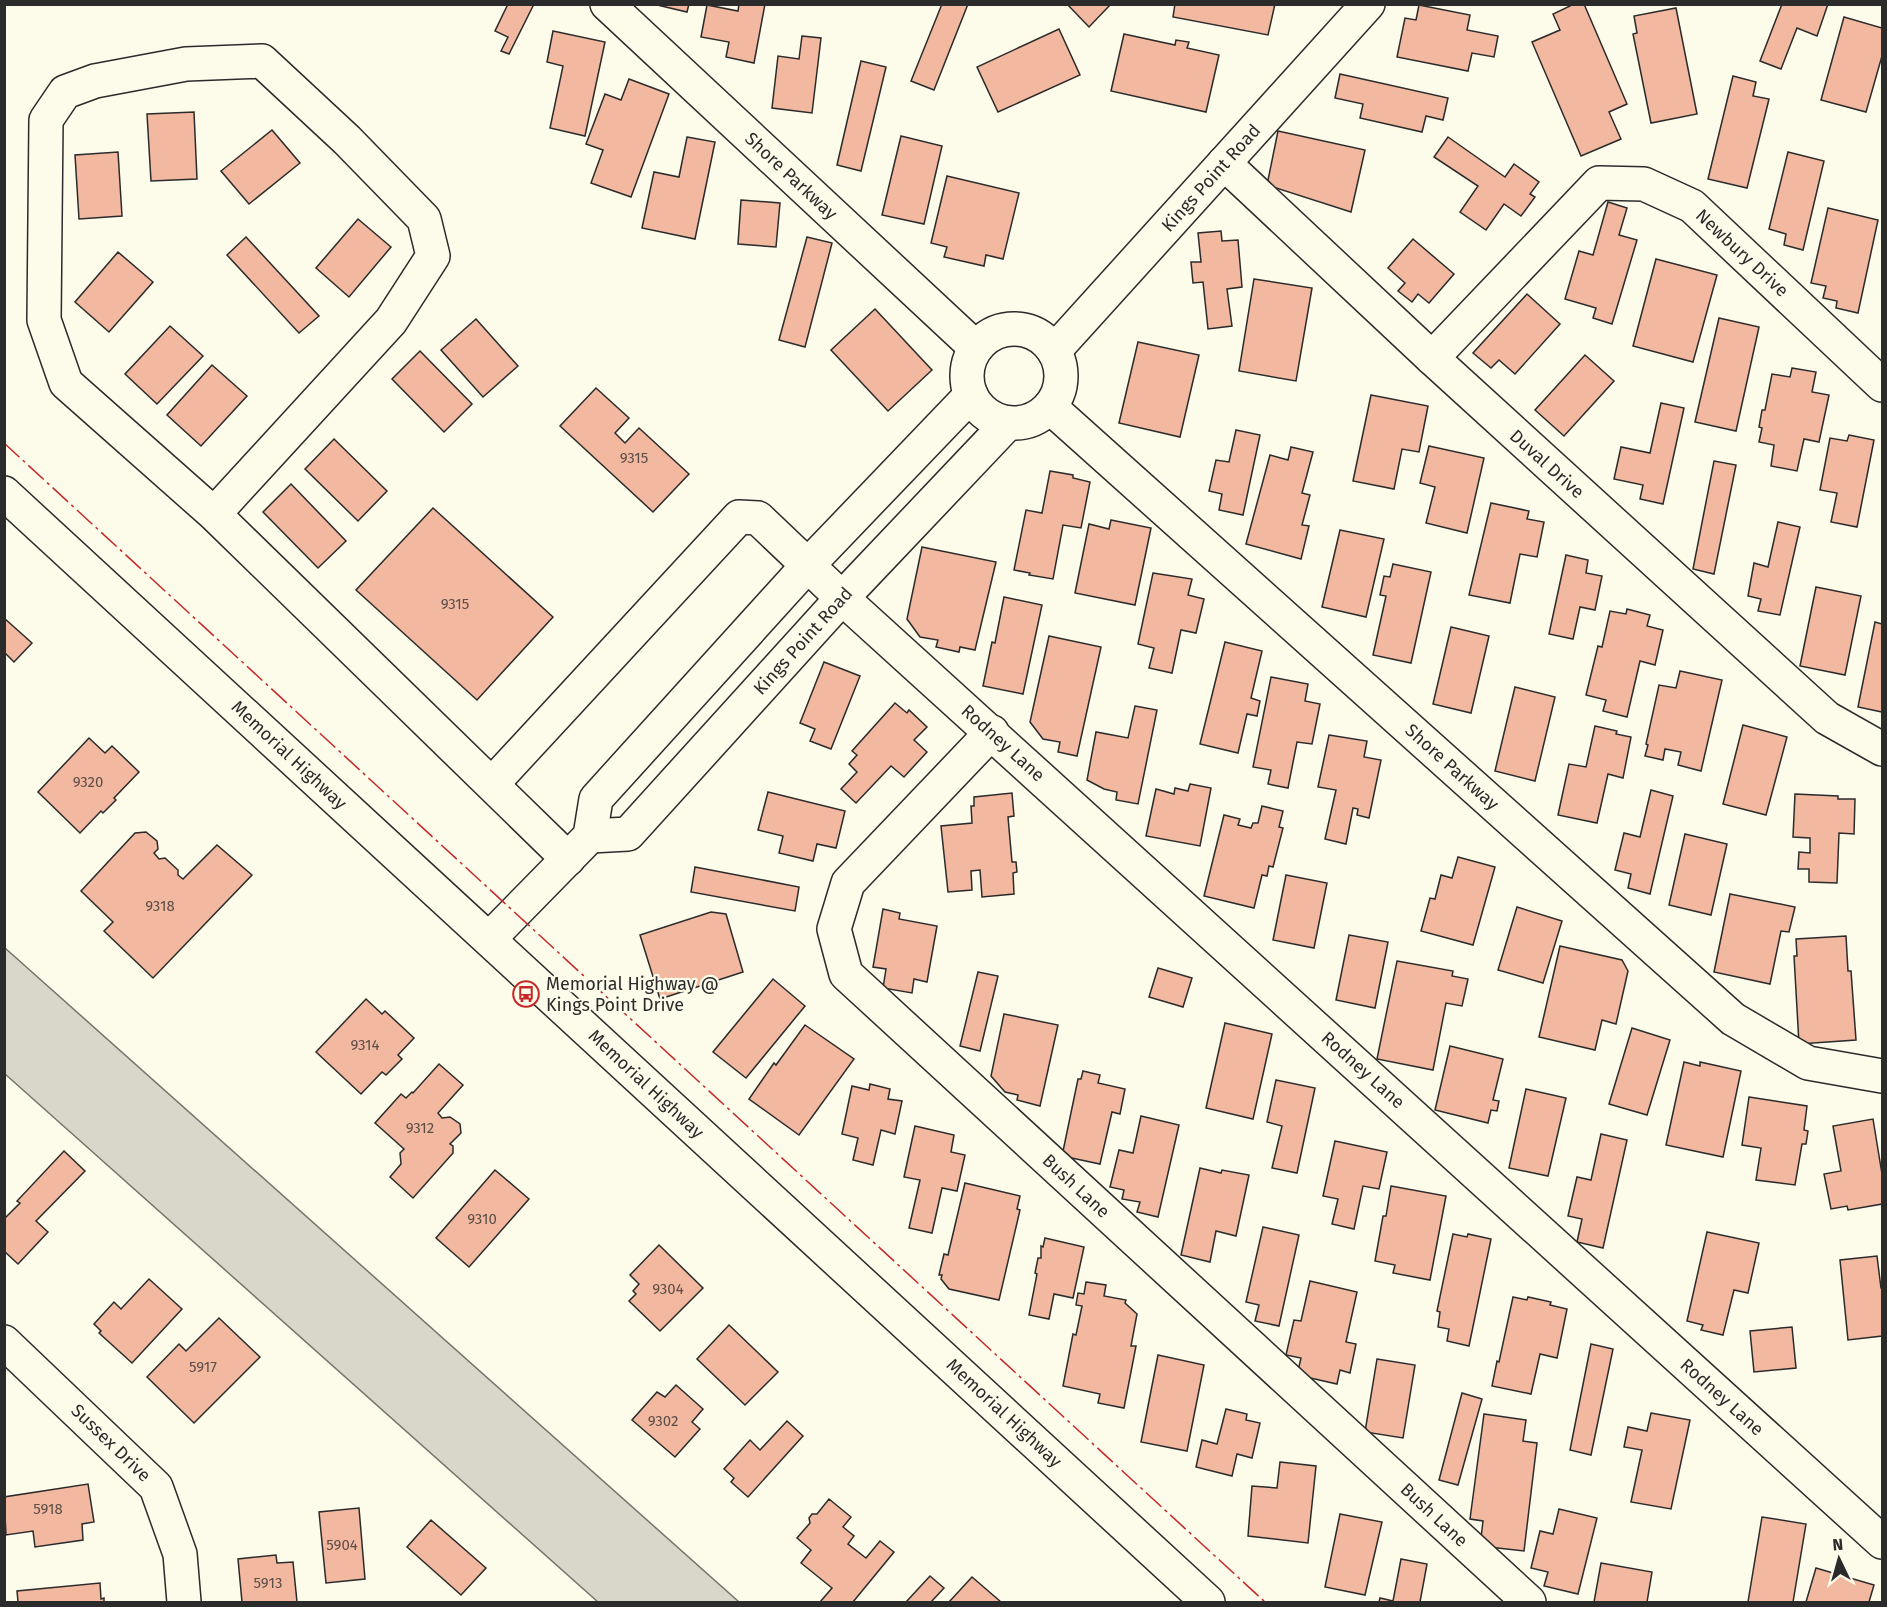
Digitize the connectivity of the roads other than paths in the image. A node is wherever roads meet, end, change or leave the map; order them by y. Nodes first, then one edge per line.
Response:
1 (607, 4) edge
2 (1368, 4) edge
3 (1224, 163) junction
4 (976, 348) junction
5 (1054, 351) junction
6 (1432, 358) junction
7 (1882, 385) edge
8 (971, 395) junction
9 (1050, 407) junction
10 (1008, 423) junction
11 (4, 493) edge
12 (214, 514) junction
13 (808, 565) junction
14 (842, 598) junction
15 (992, 732) junction
16 (1882, 749) edge
17 (492, 784) junction
18 (579, 848) junction
19 (489, 939) junction
20 (1882, 1076) edge
21 (4, 1342) edge
22 (1882, 1542) edge
23 (184, 1602) edge
24 (1208, 1602) edge
25 (1529, 1602) edge

1 - 4 street, Shore Parkway
2 - 3 street, Kings Point Road
3 - 5 street, Kings Point Road
3 - 6 street, Duval Drive
4 - 5 street
4 - 8 street
5 - 9 street
6 - 7 street, Newbury Drive
6 - 16 street, Duval Drive
8 - 10 street
8 - 13 street
9 - 10 street
9 - 20 street, Shore Parkway
10 - 14 street, Kings Point Road
11 - 19 street, Memorial Highway
12 - 12 street
12 - 17 street
13 - 14 street, Rodney Lane
13 - 17 street, Rodney Lane
13 - 18 street
14 - 15 street, Rodney Lane
14 - 18 street, Kings Point Road
15 - 22 street, Rodney Lane
15 - 25 street, Bush Lane
17 - 18 street
18 - 19 street
19 - 24 street, Memorial Highway
21 - 23 street, Sussex Drive

